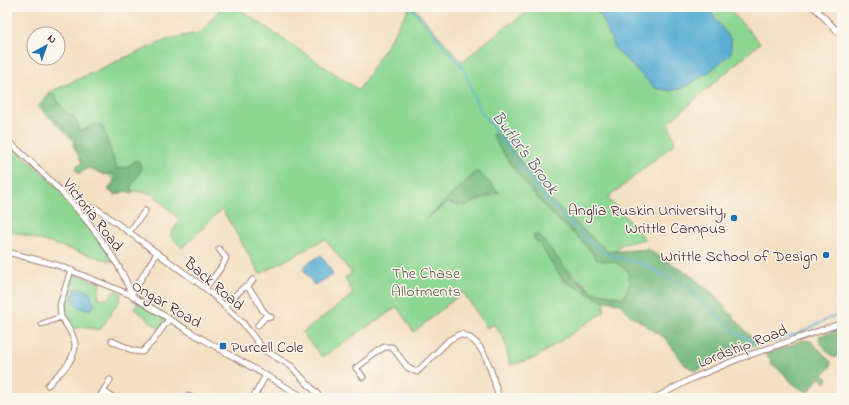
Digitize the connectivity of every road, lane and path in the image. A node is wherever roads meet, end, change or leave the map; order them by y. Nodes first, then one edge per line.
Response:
1 (814, 7) edge
2 (842, 36) edge
3 (7, 140) edge
4 (145, 211) dead end
5 (85, 217) junction
6 (129, 232) junction
7 (219, 249) dead end
8 (7, 252) edge
9 (157, 253) junction
10 (72, 270) junction
11 (253, 280) dead end
12 (247, 287) junction
13 (205, 288) junction
14 (131, 295) junction
15 (224, 306) junction
16 (61, 317) junction
17 (169, 319) junction
18 (842, 323) edge
19 (42, 324) dead end
20 (258, 325) dead end
21 (112, 341) dead end
22 (266, 374) junction
23 (362, 377) dead end
24 (110, 380) dead end
25 (48, 386) dead end
26 (103, 391) junction
27 (99, 398) edge
28 (114, 398) edge
29 (253, 398) edge
30 (305, 398) edge
31 (321, 398) edge
32 (499, 398) edge
33 (655, 398) edge

1 - 2 street
3 - 5 street, Victoria Road
4 - 6 street
5 - 6 street, Back Road
5 - 14 street, Victoria Road
6 - 9 street, Back Road
7 - 13 street
8 - 10 street, Ongar Road
9 - 13 street, Back Road
9 - 14 street
10 - 14 street, Ongar Road
10 - 16 street
11 - 12 street
12 - 15 street
12 - 20 street
13 - 15 street, Back Road
14 - 17 street, Ongar Road
15 - 31 street, Back Road
16 - 19 street
16 - 25 street
17 - 21 street
17 - 22 street, Ongar Road
18 - 33 street, Lordship Road
22 - 29 street
22 - 30 street, Ongar Road
23 - 32 street
24 - 26 street
26 - 27 street
26 - 28 street

